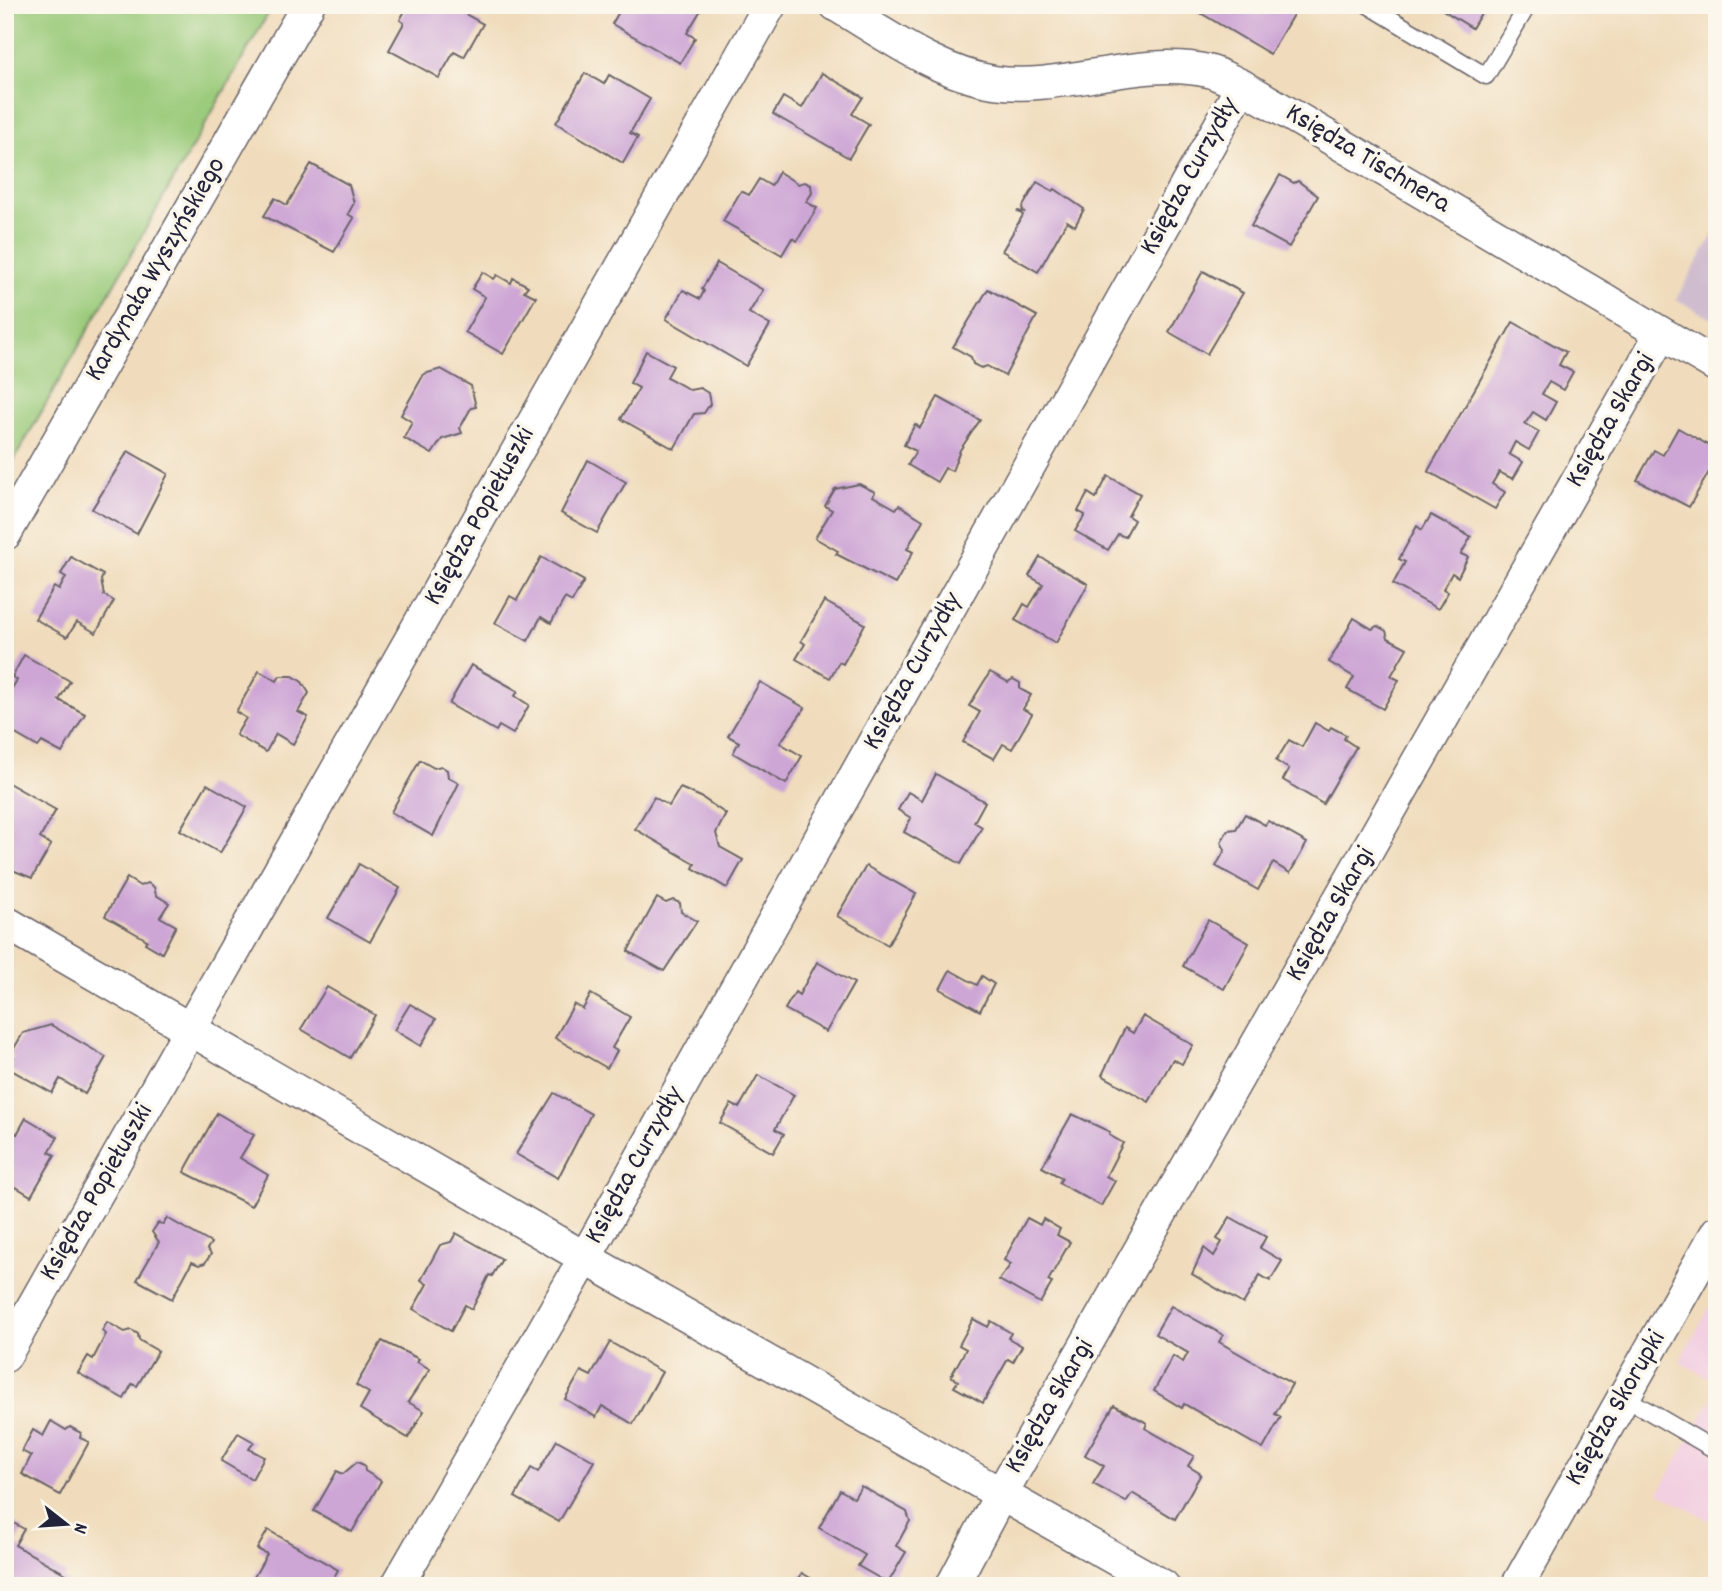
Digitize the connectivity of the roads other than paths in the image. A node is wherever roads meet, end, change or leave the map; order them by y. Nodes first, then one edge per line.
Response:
1 (308, 5) edge
2 (770, 5) edge
3 (836, 5) edge
4 (1368, 5) edge
5 (1528, 5) edge
6 (1242, 86) junction
7 (1661, 334) junction
8 (1717, 366) edge
9 (5, 534) edge
10 (5, 922) edge
11 (190, 1029) junction
12 (1717, 1232) edge
13 (585, 1258) junction
14 (5, 1356) edge
15 (1624, 1397) junction
16 (1717, 1451) edge
17 (1001, 1494) junction
18 (397, 1586) edge
19 (952, 1586) edge
20 (1163, 1586) edge
21 (1517, 1586) edge

1 - 9 street, Kardynała Wyszyńskiego
2 - 11 street, Księdza Popiełuszki
3 - 6 street, Księdza Tischnera
4 - 5 lane
6 - 7 street, Księdza Tischnera
6 - 13 street, Księdza Curzydły
7 - 8 street, Księdza Tischnera
7 - 17 street, Księdza Skargi
10 - 11 street
11 - 13 street, Księdza Curzydły
11 - 14 street, Księdza Popiełuszki
12 - 15 street, Księdza Skorupki
13 - 17 street, Księdza Curzydły
13 - 18 street, Księdza Curzydły
15 - 16 lane
15 - 21 street, Księdza Skorupki
17 - 19 street, Księdza Skargi
17 - 20 street, Księdza Skargi

